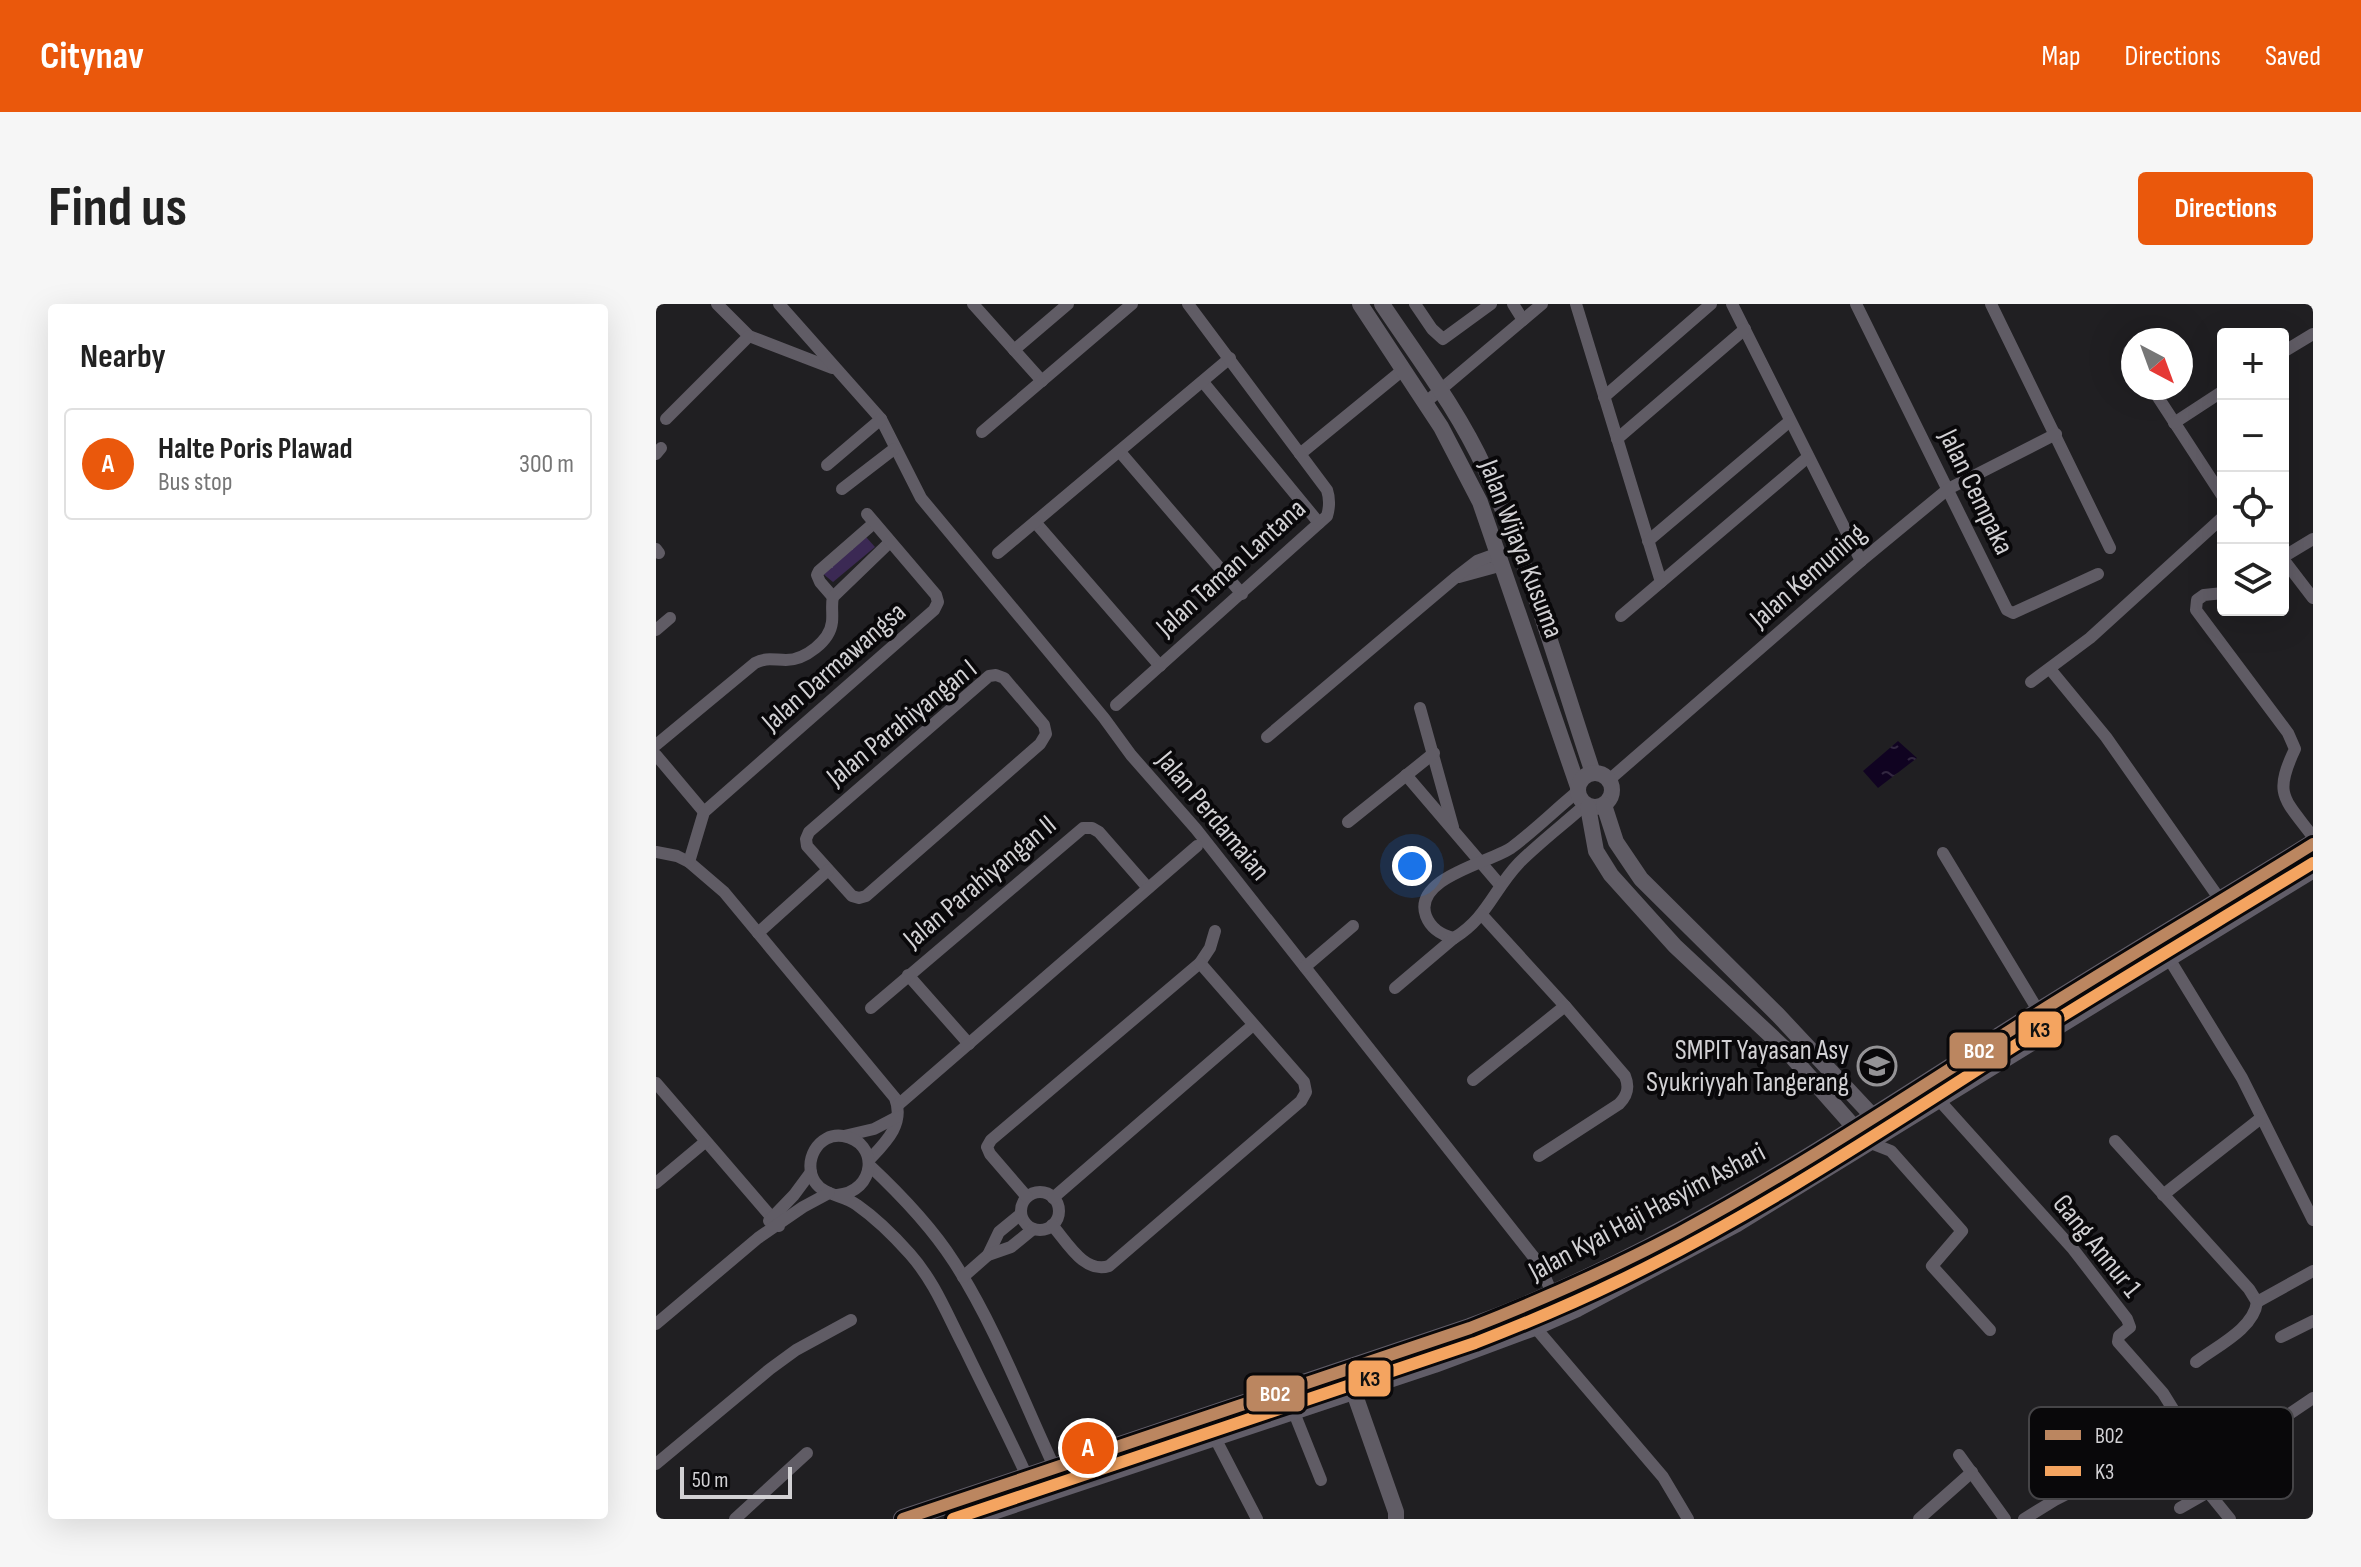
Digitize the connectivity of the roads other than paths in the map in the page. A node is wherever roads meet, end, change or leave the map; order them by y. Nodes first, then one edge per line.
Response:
1 (717, 304) edge
2 (779, 304) edge
3 (973, 304) edge
4 (1068, 304) edge
5 (1132, 304) edge
6 (1188, 304) edge
7 (1360, 304) edge
8 (1382, 304) edge
9 (1415, 304) edge
10 (1491, 304) edge
11 (1513, 304) edge
12 (1542, 304) edge
13 (1576, 304) edge
14 (1711, 304) edge
15 (1732, 304) edge
16 (1856, 304) edge
17 (1991, 304) edge
18 (1525, 313) edge
19 (1745, 329) junction
20 (2313, 334) edge
21 (749, 336) junction
22 (2289, 348) edge
23 (1014, 350) junction
24 (1230, 358) junction
25 (835, 369) junction
26 (1404, 369) junction
27 (1042, 381) junction
28 (1203, 382) junction
29 (1440, 390) junction
30 (2217, 395) edge
31 (1604, 397) junction
32 (2160, 400) edge
33 (1426, 402) junction
34 (666, 419) dead end
35 (881, 419) junction
36 (1790, 421) junction
37 (2174, 423) junction
38 (982, 432) dead end
39 (2056, 434) junction
40 (1617, 439) junction
41 (894, 449) junction
42 (1120, 452) junction
43 (1300, 454) junction
44 (1808, 457) junction
45 (827, 465) dead end
46 (2217, 488) edge
47 (842, 489) dead end
48 (1948, 489) junction
49 (1035, 522) junction
50 (2217, 522) edge
51 (1319, 523) junction
52 (2313, 539) edge
53 (1648, 541) junction
54 (890, 542) junction
55 (2110, 548) dead end
56 (998, 553) dead end
57 (2289, 554) edge
58 (1501, 559) junction
59 (1861, 561) junction
60 (2289, 566) edge
61 (2098, 574) dead end
62 (1661, 582) junction
63 (1242, 594) junction
64 (2217, 594) edge
65 (833, 597) junction
66 (2313, 598) edge
67 (1621, 616) dead end
68 (670, 618) dead end
69 (656, 630) edge
70 (1160, 666) junction
71 (2050, 669) junction
72 (2031, 682) dead end
73 (1116, 705) dead end
74 (1420, 708) dead end
75 (1267, 737) dead end
76 (656, 745) edge
77 (1434, 753) junction
78 (656, 755) edge
79 (1593, 773) junction
80 (1406, 775) junction
81 (1609, 780) junction
82 (1587, 799) junction
83 (704, 812) junction
84 (1348, 822) dead end
85 (1454, 830) junction
86 (2313, 837) edge
87 (2313, 844) edge
88 (1197, 846) dead end
89 (656, 852) edge
90 (1943, 853) dead end
91 (1479, 861) junction
92 (689, 862) junction
93 (2313, 868) edge
94 (828, 870) junction
95 (1500, 885) junction
96 (1148, 888) junction
97 (2221, 901) junction
98 (1482, 915) junction
99 (1353, 926) dead end
100 (1215, 931) dead end
101 (758, 933) junction
102 (1454, 938) junction
103 (2168, 957) junction
104 (1200, 963) junction
105 (1305, 967) junction
106 (908, 975) junction
107 (1395, 988) dead end
108 (1565, 1006) junction
109 (871, 1008) dead end
110 (2039, 1012) junction
111 (1778, 1015) junction
112 (1253, 1025) junction
113 (1766, 1030) junction
114 (969, 1044) junction
115 (1473, 1080) dead end
116 (656, 1083) edge
117 (1938, 1099) junction
118 (898, 1111) junction
119 (2261, 1118) junction
120 (1880, 1124) junction
121 (1862, 1135) junction
122 (844, 1136) junction
123 (2115, 1141) dead end
124 (705, 1142) junction
125 (1891, 1151) junction
126 (1539, 1156) dead end
127 (869, 1162) junction
128 (811, 1172) junction
129 (656, 1183) edge
130 (833, 1194) junction
131 (2163, 1195) junction
132 (1027, 1197) junction
133 (1053, 1198) junction
134 (1021, 1214) junction
135 (2313, 1220) edge
136 (775, 1222) junction
137 (1052, 1225) junction
138 (1033, 1229) junction
139 (988, 1255) junction
140 (2313, 1271) edge
141 (963, 1277) junction
142 (1553, 1296) junction
143 (2257, 1302) junction
144 (851, 1320) dead end
145 (2313, 1321) edge
146 (656, 1324) edge
147 (1534, 1326) junction
148 (1990, 1330) dead end
149 (2281, 1337) dead end
150 (2196, 1362) dead end
151 (1346, 1370) junction
152 (1353, 1390) junction
153 (2313, 1398) edge
154 (2172, 1407) edge
155 (1293, 1410) junction
156 (2293, 1411) edge
157 (1214, 1436) junction
158 (807, 1453) dead end
159 (1959, 1455) dead end
160 (656, 1464) edge
161 (1972, 1472) junction
162 (1058, 1477) junction
163 (1321, 1480) dead end
164 (1031, 1487) junction
165 (2057, 1499) edge
166 (2196, 1499) edge
167 (2214, 1499) edge
168 (2180, 1508) dead end
169 (1398, 1517) edge
170 (735, 1519) edge
171 (903, 1519) edge
172 (966, 1519) edge
173 (1257, 1519) edge
174 (1688, 1519) edge
175 (1919, 1519) edge
176 (2005, 1519) edge
177 (2024, 1519) edge
178 (2230, 1519) edge

1 - 21 street
2 - 25 street, Jalan Perdamaian
3 - 23 street
4 - 23 street
5 - 27 street
6 - 24 street, Jalan Taman Lantana
7 - 26 street, Jalan Wijaya Kusuma
8 - 29 street, Jalan Wijaya Kusuma
9 - 10 street
11 - 18 street
12 - 18 street
13 - 31 street
14 - 31 street
15 - 19 street
16 - 48 street, Jalan Cempaka
17 - 39 street
18 - 29 street
19 - 36 street
19 - 40 street
20 - 22 street
21 - 25 street
21 - 34 street
23 - 27 street
24 - 28 street
24 - 43 street, Jalan Taman Lantana
25 - 35 street, Jalan Perdamaian
26 - 33 street, Jalan Wijaya Kusuma
26 - 43 street, Jalan Taman Lantana
27 - 38 street
28 - 42 street
28 - 51 street
29 - 33 street
29 - 79 street, Jalan Wijaya Kusuma
30 - 37 street
31 - 40 street
32 - 37 street
33 - 58 street, Jalan Wijaya Kusuma
35 - 41 street, Jalan Perdamaian
35 - 45 street
36 - 44 street
36 - 53 street
37 - 46 street
39 - 48 street, Jalan Kemuning
39 - 55 street
40 - 53 street
41 - 47 street
41 - 105 street, Jalan Perdamaian
42 - 49 street
42 - 63 street
43 - 51 street, Jalan Taman Lantana
44 - 59 street
44 - 62 street
48 - 59 street, Jalan Kemuning
48 - 61 street, Jalan Cempaka
49 - 56 street
49 - 70 street
50 - 71 street
51 - 63 street, Jalan Taman Lantana
52 - 57 street
53 - 62 street
54 - 65 street, Jalan Darmawangsa
54 - 65 street
54 - 83 street, Jalan Darmawangsa
58 - 75 street
58 - 82 street, Jalan Wijaya Kusuma
59 - 81 street, Jalan Kemuning
60 - 66 street
62 - 67 street
63 - 70 street, Jalan Taman Lantana
64 - 86 street
65 - 76 street, Jalan Darmawangsa
68 - 69 street
70 - 73 street, Jalan Taman Lantana
71 - 72 street
71 - 97 street
74 - 77 street
77 - 80 street
77 - 85 street
78 - 83 street
79 - 81 street
79 - 82 street
80 - 84 street
80 - 85 street
81 - 82 street
82 - 91 street
82 - 95 street
82 - 111 street, Jalan Wijaya Kusuma
82 - 113 street, Jalan Wijaya Kusuma
83 - 92 street
85 - 91 street
87 - 97 main road, Jalan Kyai Haji Hasyim Ashari
88 - 96 street
89 - 92 street
90 - 110 street
91 - 95 street
91 - 102 street
92 - 101 street
93 - 103 main road, Jalan Kyai Haji Hasyim Ashari
94 - 94 street, Jalan Parahiyangan I
94 - 101 street
95 - 98 street
96 - 106 street, Jalan Parahiyangan II
96 - 114 street
97 - 110 main road, Jalan Kyai Haji Hasyim Ashari
98 - 102 street
98 - 108 street
99 - 105 street
100 - 104 street
101 - 118 street
102 - 107 street
103 - 117 main road, Jalan Kyai Haji Hasyim Ashari
103 - 119 street
104 - 112 street
104 - 132 street
105 - 142 street, Jalan Perdamaian
106 - 109 street
106 - 114 street, Jalan Parahiyangan II
108 - 115 street
108 - 126 street
110 - 120 main road, Jalan Kyai Haji Hasyim Ashari
111 - 113 street
111 - 120 street, Jalan Wijaya Kusuma
112 - 133 street
112 - 137 street
113 - 121 street, Jalan Wijaya Kusuma
114 - 118 street
116 - 124 street
117 - 120 main road, Jalan Kyai Haji Hasyim Ashari
117 - 154 street, Gang Annur 1
118 - 122 street
118 - 127 street
119 - 131 street
119 - 135 street
120 - 121 main road, Jalan Kyai Haji Hasyim Ashari
120 - 125 street
121 - 125 street
121 - 142 main road, Jalan Kyai Haji Hasyim Ashari
121 - 147 main road, Jalan Kyai Haji Hasyim Ashari
122 - 127 street
122 - 128 street
123 - 131 street
124 - 129 street
124 - 136 street
125 - 148 street
127 - 130 street
127 - 141 street
128 - 130 street
128 - 136 street
130 - 136 street
130 - 164 street
131 - 143 street
132 - 133 street
132 - 134 street
133 - 137 street
134 - 138 street
134 - 139 street
136 - 146 street
137 - 138 street
138 - 139 street
139 - 141 street
140 - 143 street
141 - 162 street
142 - 151 main road, Jalan Kyai Haji Hasyim Ashari
143 - 150 street
144 - 160 street
145 - 149 street
147 - 152 main road, Jalan Kyai Haji Hasyim Ashari
147 - 174 street
151 - 152 street
151 - 162 main road, Jalan Kyai Haji Hasyim Ashari
152 - 155 main road, Jalan Kyai Haji Hasyim Ashari
152 - 169 street
153 - 156 street, Gang Annur 1
155 - 157 main road, Jalan Kyai Haji Hasyim Ashari
155 - 163 street
157 - 162 main road, Jalan Kyai Haji Hasyim Ashari
157 - 173 street
158 - 170 street
159 - 161 street
161 - 175 street
161 - 176 street
162 - 164 main road, Jalan Kyai Haji Hasyim Ashari
164 - 171 main road, Jalan Kyai Haji Hasyim Ashari
164 - 172 main road, Jalan Kyai Haji Hasyim Ashari
165 - 177 street
166 - 168 street
167 - 178 street

